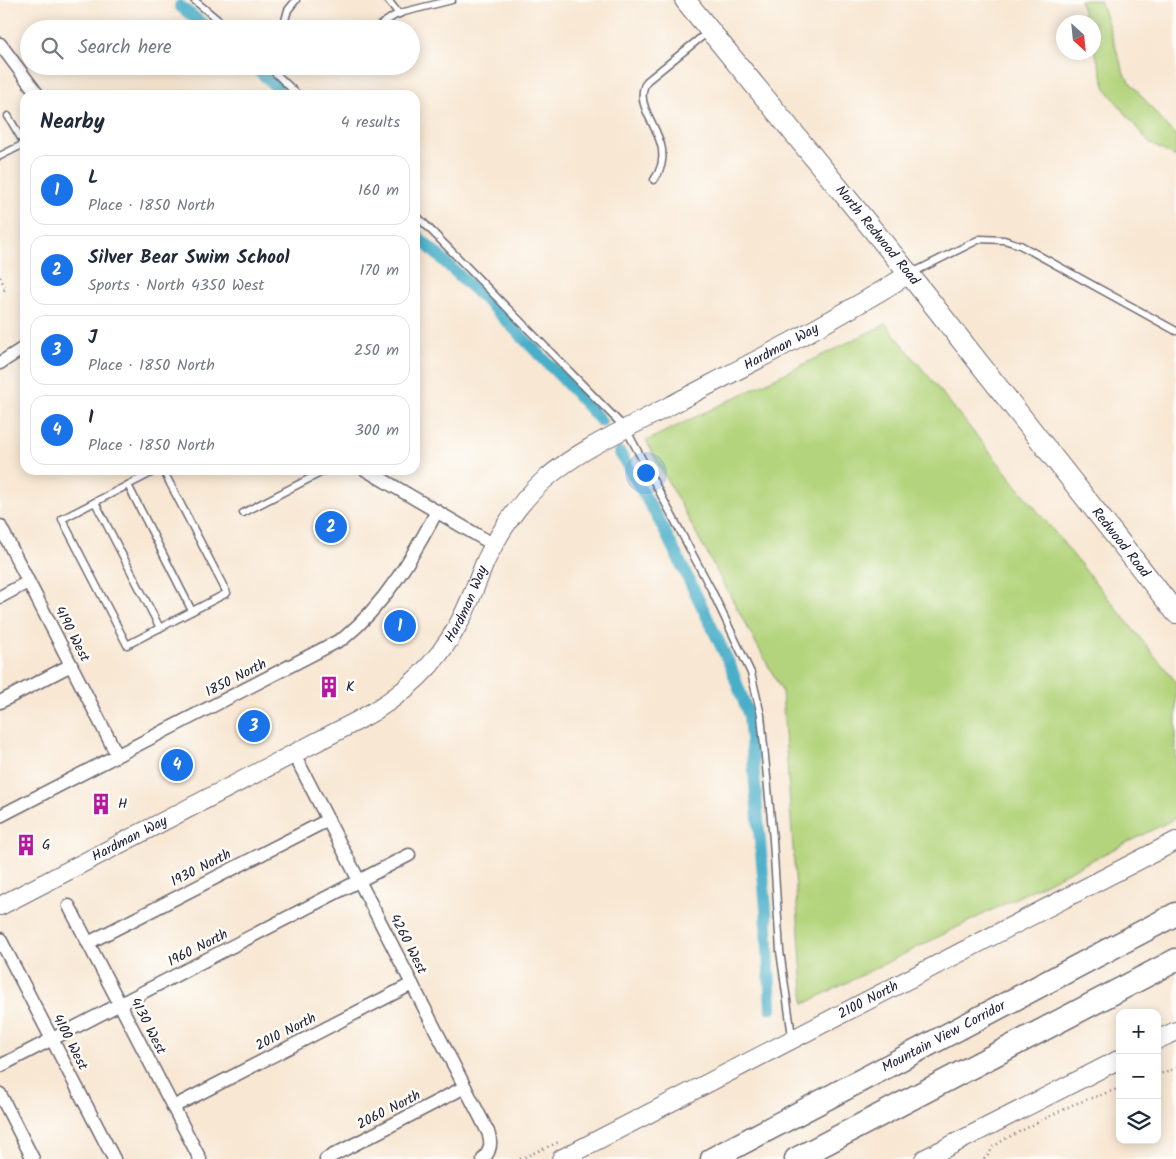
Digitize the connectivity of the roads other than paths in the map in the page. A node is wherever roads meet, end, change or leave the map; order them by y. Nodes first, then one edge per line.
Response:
1 (194, 0) edge
2 (296, 0) edge
3 (388, 0) edge
4 (452, 0) edge
5 (685, 0) edge
6 (441, 2) edge
7 (399, 14) junction
8 (218, 20) edge
9 (285, 20) edge
10 (389, 20) edge
11 (710, 30) junction
12 (0, 44) edge
13 (20, 71) edge
14 (23, 75) edge
15 (277, 75) edge
16 (34, 90) edge
17 (293, 90) edge
18 (8, 116) dead end
19 (20, 136) edge
20 (20, 147) edge
21 (0, 156) edge
22 (654, 180) dead end
23 (420, 219) edge
24 (909, 274) junction
25 (1176, 331) edge
26 (20, 350) edge
27 (0, 363) edge
28 (626, 429) junction
29 (1066, 472) joint
30 (147, 475) edge
31 (166, 475) edge
32 (316, 475) edge
33 (375, 475) edge
34 (128, 485) junction
35 (95, 502) junction
36 (437, 511) junction
37 (243, 513) dead end
38 (0, 526) edge
39 (494, 545) junction
40 (28, 582) junction
41 (0, 596) edge
42 (192, 611) junction
43 (1176, 613) edge
44 (160, 628) junction
45 (71, 665) junction
46 (0, 702) edge
47 (294, 754) junction
48 (117, 755) junction
49 (0, 816) edge
50 (328, 820) junction
51 (1176, 841) edge
52 (409, 855) dead end
53 (359, 881) junction
54 (0, 906) edge
55 (69, 906) dead end
56 (1176, 914) edge
57 (0, 939) edge
58 (88, 943) junction
59 (1176, 960) edge
60 (412, 984) junction
61 (120, 1004) junction
62 (1176, 1031) edge
63 (1161, 1038) edge
64 (52, 1040) junction
65 (793, 1040) junction
66 (1116, 1061) edge
67 (0, 1066) edge
68 (465, 1087) junction
69 (0, 1094) edge
70 (173, 1107) junction
71 (560, 1150) edge
72 (487, 1154) edge
73 (33, 1159) edge
74 (114, 1159) edge
75 (200, 1159) edge
76 (326, 1159) edge
77 (712, 1159) edge
78 (796, 1159) edge
79 (924, 1159) edge

1 - 8 lane
2 - 9 lane
3 - 7 lane
4 - 6 lane
5 - 11 main road, North Redwood Road
6 - 7 lane
7 - 10 lane
11 - 22 lane
11 - 24 main road, North Redwood Road
12 - 13 street
14 - 16 street
15 - 17 lane
18 - 19 lane
20 - 21 lane
23 - 28 lane
24 - 25 lane
24 - 28 street, Hardman Way
24 - 29 main road, North Redwood Road
26 - 27 street
28 - 39 street, Hardman Way
28 - 65 lane
29 - 43 main road, Redwood Road
30 - 34 lane
31 - 42 lane
32 - 37 lane
33 - 36 street
34 - 35 lane
34 - 42 lane
35 - 44 lane
35 - 44 lane
36 - 39 street
36 - 48 street, 1850 North
38 - 40 street, 4190 West
39 - 47 street, Hardman Way
40 - 41 street
40 - 45 street, 4190 West
42 - 44 lane
45 - 46 street
45 - 48 street, 4190 West
47 - 50 street, 4260 West
47 - 54 street, Hardman Way
48 - 49 street, 1850 North
50 - 53 street, 4260 West
50 - 58 street, 1930 North
51 - 65 street, 2100 North
52 - 53 street, 1960 North
53 - 60 street, 4260 West
53 - 61 street, 1960 North
55 - 58 street, 4130 West
56 - 77 highway, Mountain View Corridor
57 - 64 street, 4100 West
58 - 61 street, 4130 West
59 - 78 highway
60 - 68 street, 4260 West
60 - 70 street, 2010 North
61 - 64 street, 1960 North
61 - 70 street, 4130 West
62 - 63 street
64 - 67 street, 1960 North
64 - 74 street, 4100 West
65 - 71 street, 2100 North
66 - 79 street
68 - 72 street, 4260 West
68 - 76 street, 2060 North
69 - 73 street
70 - 75 street, 4130 West

